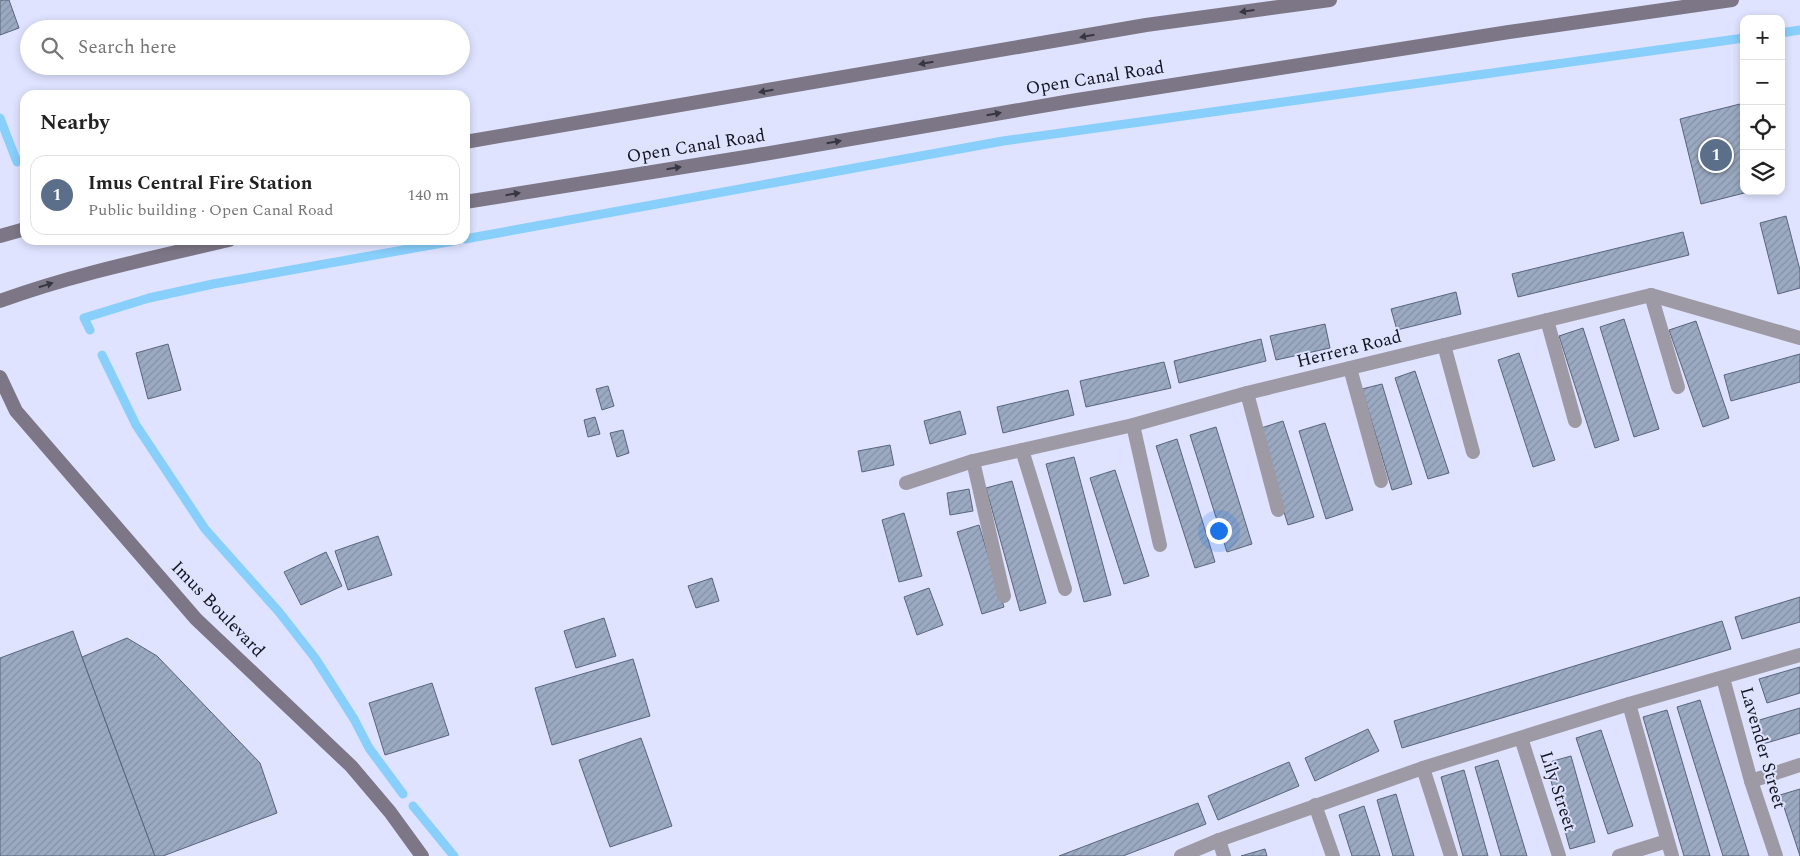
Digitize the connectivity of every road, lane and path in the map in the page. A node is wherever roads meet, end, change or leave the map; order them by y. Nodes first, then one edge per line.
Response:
1 (1330, 0) edge
2 (1732, 0) edge
3 (470, 141) edge
4 (470, 201) edge
5 (20, 230) edge
6 (0, 236) edge
7 (206, 245) edge
8 (1651, 295) junction
9 (0, 301) edge
10 (1547, 320) junction
11 (1800, 338) edge
12 (1444, 345) junction
13 (1350, 368) junction
14 (0, 377) edge
15 (1678, 387) dead end
16 (1248, 393) junction
17 (1575, 421) dead end
18 (1133, 424) junction
19 (1022, 450) junction
20 (1473, 452) dead end
21 (973, 460) junction
22 (1381, 481) dead end
23 (906, 483) dead end
24 (1278, 510) dead end
25 (1160, 545) dead end
26 (1064, 589) dead end
27 (1004, 596) dead end
28 (1800, 655) edge
29 (1723, 678) junction
30 (1629, 704) junction
31 (1521, 738) junction
32 (1800, 765) edge
33 (1423, 768) junction
34 (1751, 780) junction
35 (1315, 806) junction
36 (1219, 840) junction
37 (1668, 840) junction
38 (422, 856) edge
39 (1180, 856) edge
40 (1224, 856) edge
41 (1333, 856) edge
42 (1451, 856) edge
43 (1559, 856) edge
44 (1619, 856) edge
45 (1672, 856) edge
46 (1776, 856) edge

1 -> 3 main road
4 -> 2 main road, Open Canal Road
5 - 6 main road
9 -> 7 main road
8 - 10 street, Herrera Road
8 - 11 street, Herrera Road
8 - 15 street
10 - 12 street, Herrera Road
10 - 17 street
12 - 13 street, Herrera Road
12 - 20 street
13 - 16 street, Herrera Road
13 - 22 street
14 - 38 main road, Imus Boulevard
16 - 18 street, Herrera Road
16 - 24 street
18 - 19 street, Herrera Road
18 - 25 street
19 - 21 street, Herrera Road
19 - 26 street
21 - 23 street, Herrera Road
21 - 27 street
28 - 29 street
29 - 30 street
29 - 34 street, Lavender Street
30 - 31 street
30 - 37 street
31 - 33 street
31 - 43 street, Lily Street
32 - 34 street
33 - 35 street
33 - 42 street
34 - 46 street, Lavender Street
35 - 36 street
35 - 41 street
36 - 39 street
36 - 40 street
37 - 44 street
37 - 45 street

